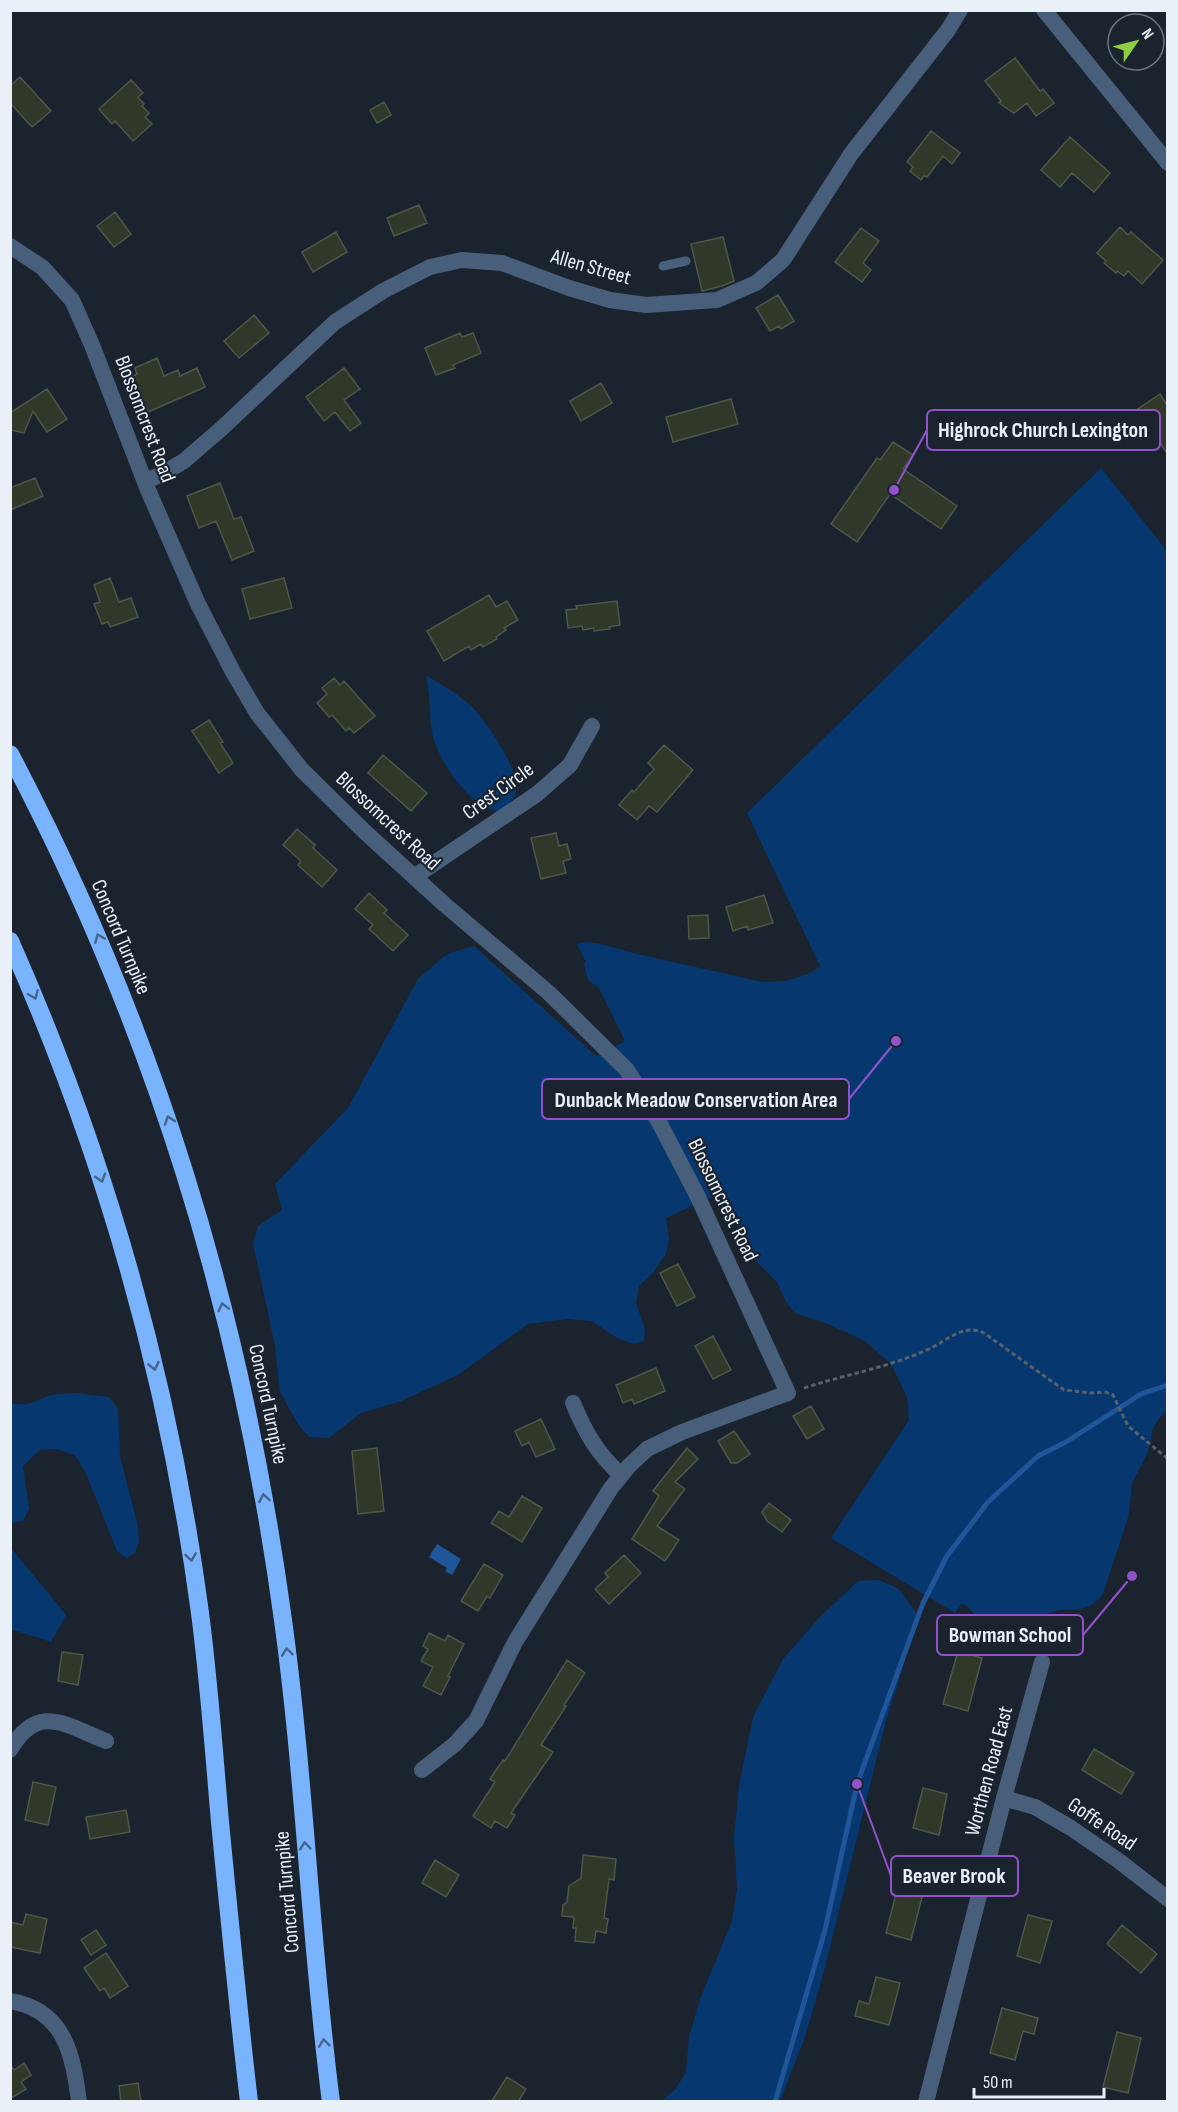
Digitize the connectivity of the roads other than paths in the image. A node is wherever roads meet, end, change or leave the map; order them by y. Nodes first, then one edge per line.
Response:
1 (960, 10) edge
2 (1044, 10) edge
3 (1167, 163) edge
4 (10, 246) edge
5 (686, 261) dead end
6 (663, 266) dead end
7 (145, 481) junction
8 (592, 726) dead end
9 (10, 754) edge
10 (414, 877) junction
11 (10, 941) edge
12 (573, 1403) dead end
13 (621, 1475) junction
14 (1042, 1662) dead end
15 (106, 1741) dead end
16 (10, 1750) edge
17 (422, 1770) dead end
18 (1004, 1798) junction
19 (1167, 1899) edge
20 (10, 2001) edge
21 (79, 2102) edge
22 (249, 2102) edge
23 (331, 2102) edge
24 (926, 2102) edge

1 - 7 street, Allen Street
2 - 3 street
4 - 7 street, Blossomcrest Road
5 - 6 lane
7 - 10 street, Blossomcrest Road
8 - 10 street, Crest Circle
23 -> 9 highway, Concord Turnpike
10 - 13 street, Blossomcrest Road
11 -> 22 highway
12 - 13 street
13 - 17 street
14 - 18 street, Worthen Road East
15 - 16 street
18 - 19 street, Goffe Road
18 - 24 street, Worthen Road East
20 - 21 street

